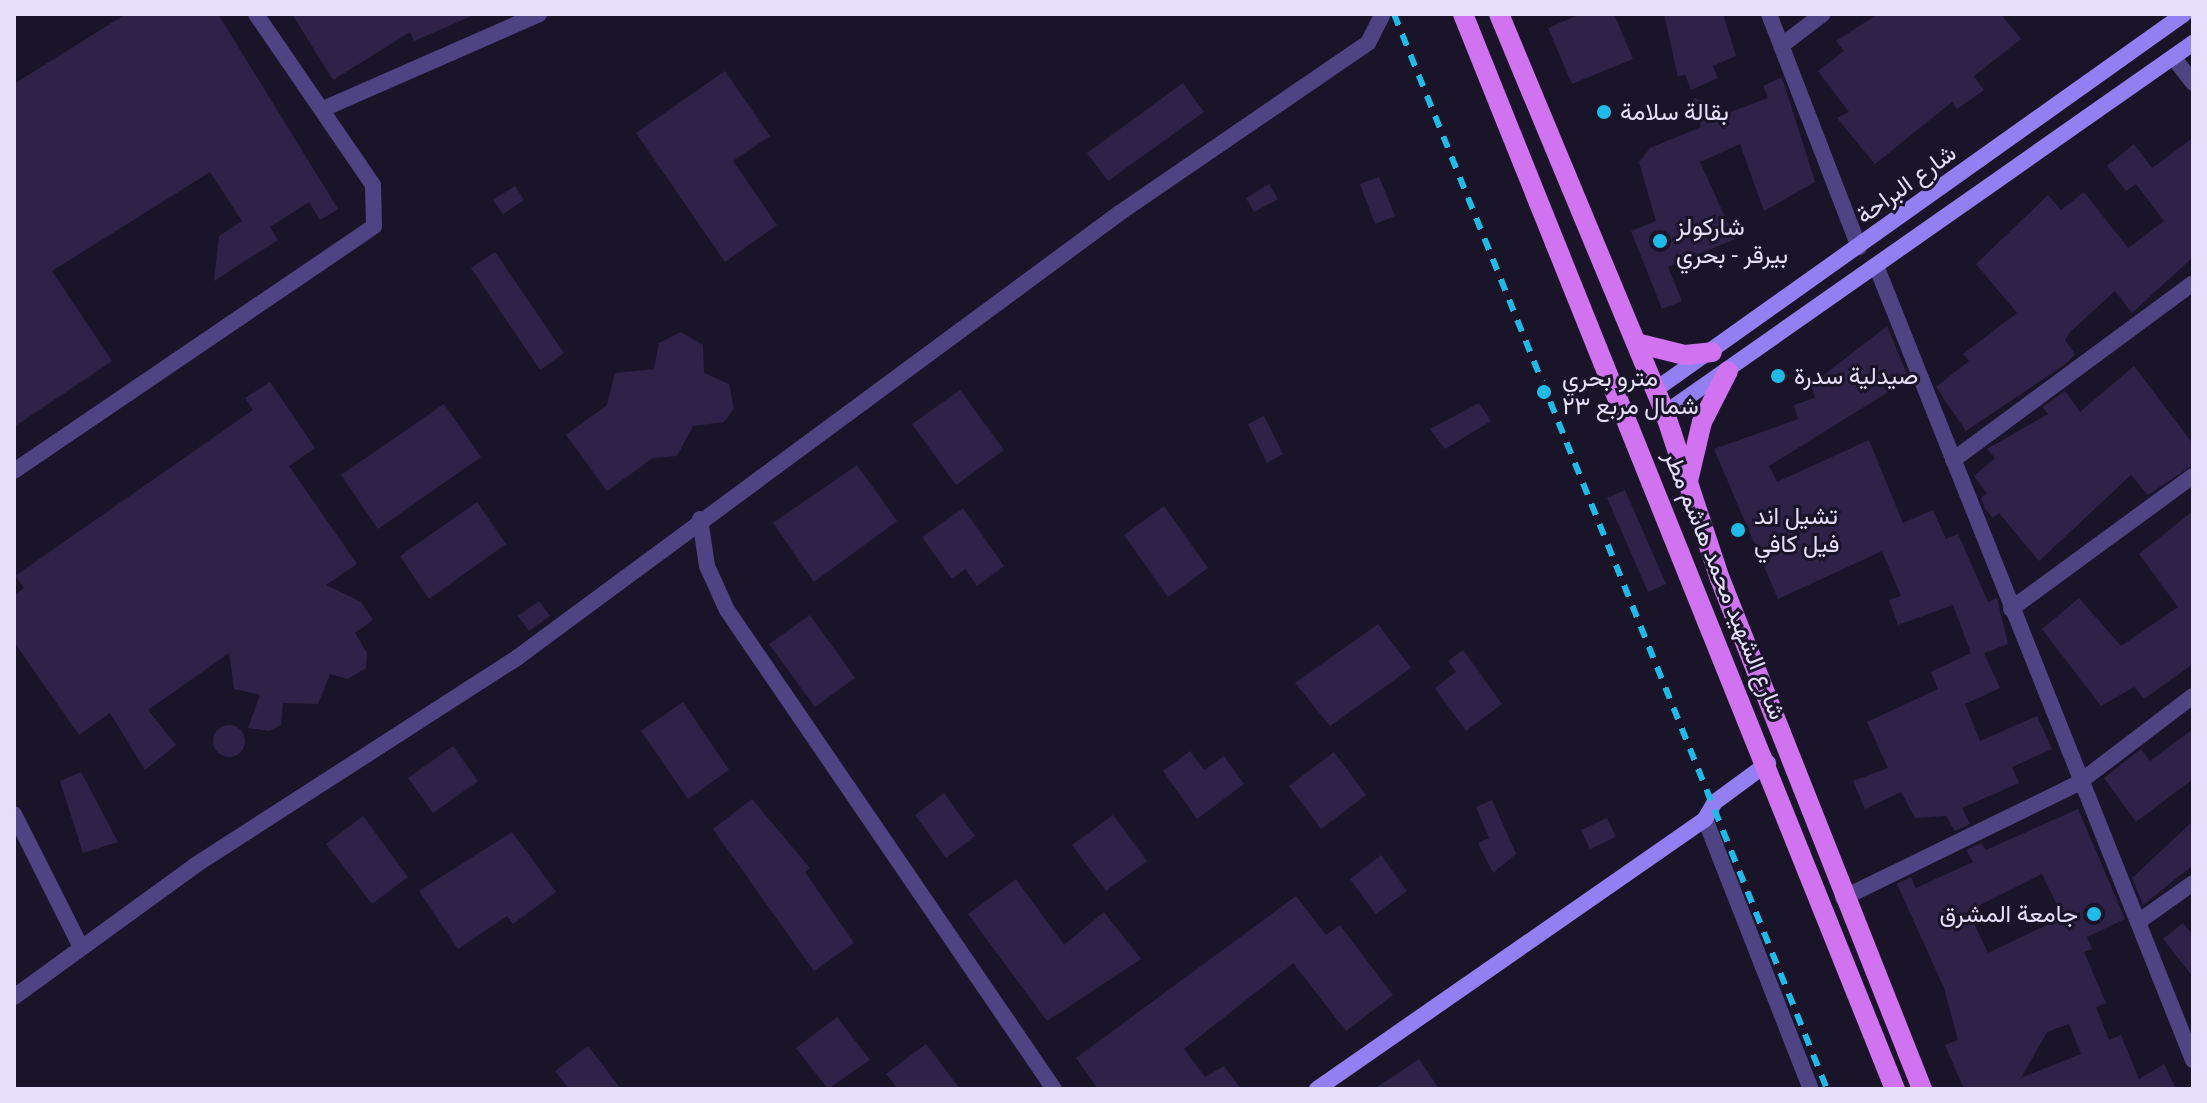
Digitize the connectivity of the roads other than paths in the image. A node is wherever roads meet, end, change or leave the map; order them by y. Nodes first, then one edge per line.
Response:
1 (256, 14) edge
2 (539, 14) edge
3 (1383, 14) edge
4 (1463, 14) edge
5 (1499, 14) edge
6 (1769, 14) edge
7 (1823, 14) edge
8 (2181, 15) edge
9 (2193, 43) edge
10 (1782, 45) junction
11 (2173, 57) junction
12 (2193, 83) edge
13 (323, 109) junction
14 (1859, 247) junction
15 (1877, 268) junction
16 (2193, 283) edge
17 (1636, 343) junction
18 (1712, 352) junction
19 (1728, 371) junction
20 (1655, 390) junction
21 (1665, 413) junction
22 (1953, 460) junction
23 (14, 471) edge
24 (2193, 476) edge
25 (1688, 481) junction
26 (700, 519) junction
27 (2011, 609) junction
28 (2193, 696) edge
29 (1768, 763) junction
30 (2077, 784) junction
31 (14, 814) edge
32 (1705, 819) junction
33 (2193, 883) edge
34 (1843, 898) junction
35 (2138, 922) junction
36 (81, 947) junction
37 (14, 997) edge
38 (2193, 1060) edge
39 (1054, 1089) edge
40 (1317, 1089) edge
41 (1811, 1089) edge
42 (1895, 1089) edge
43 (1922, 1089) edge

1 - 13 street
2 - 13 street
3 - 26 street
4 - 29 main road, شارع الشهيد محمد هاشم مطر
5 - 17 main road, شارع الشهيد محمد هاشم مطر
6 - 10 street
7 - 10 street
8 - 14 street, شارع البراحة
9 - 11 street
10 - 14 street
11 - 12 street
11 - 15 street
13 - 23 street
14 - 18 street, شارع البراحة
15 - 19 street
15 - 22 street
16 - 22 street
17 - 18 main road
17 - 20 main road, شارع الشهيد محمد هاشم مطر
18 - 20 street, شارع البراحة
19 - 21 street
19 - 25 main road
20 - 21 main road, شارع الشهيد محمد هاشم مطر
21 - 25 main road, شارع الشهيد محمد هاشم مطر
22 - 27 street
24 - 27 street
25 - 34 main road, شارع الشهيد محمد هاشم مطر
26 - 36 street
26 - 39 street
27 - 30 street
28 - 30 street
29 - 32 street
29 - 42 main road, شارع الشهيد محمد هاشم مطر
30 - 34 street
30 - 35 street
31 - 36 street
32 - 40 street
32 - 41 street
33 - 35 street
34 - 43 main road, شارع الشهيد محمد هاشم مطر
35 - 38 street
36 - 37 street

